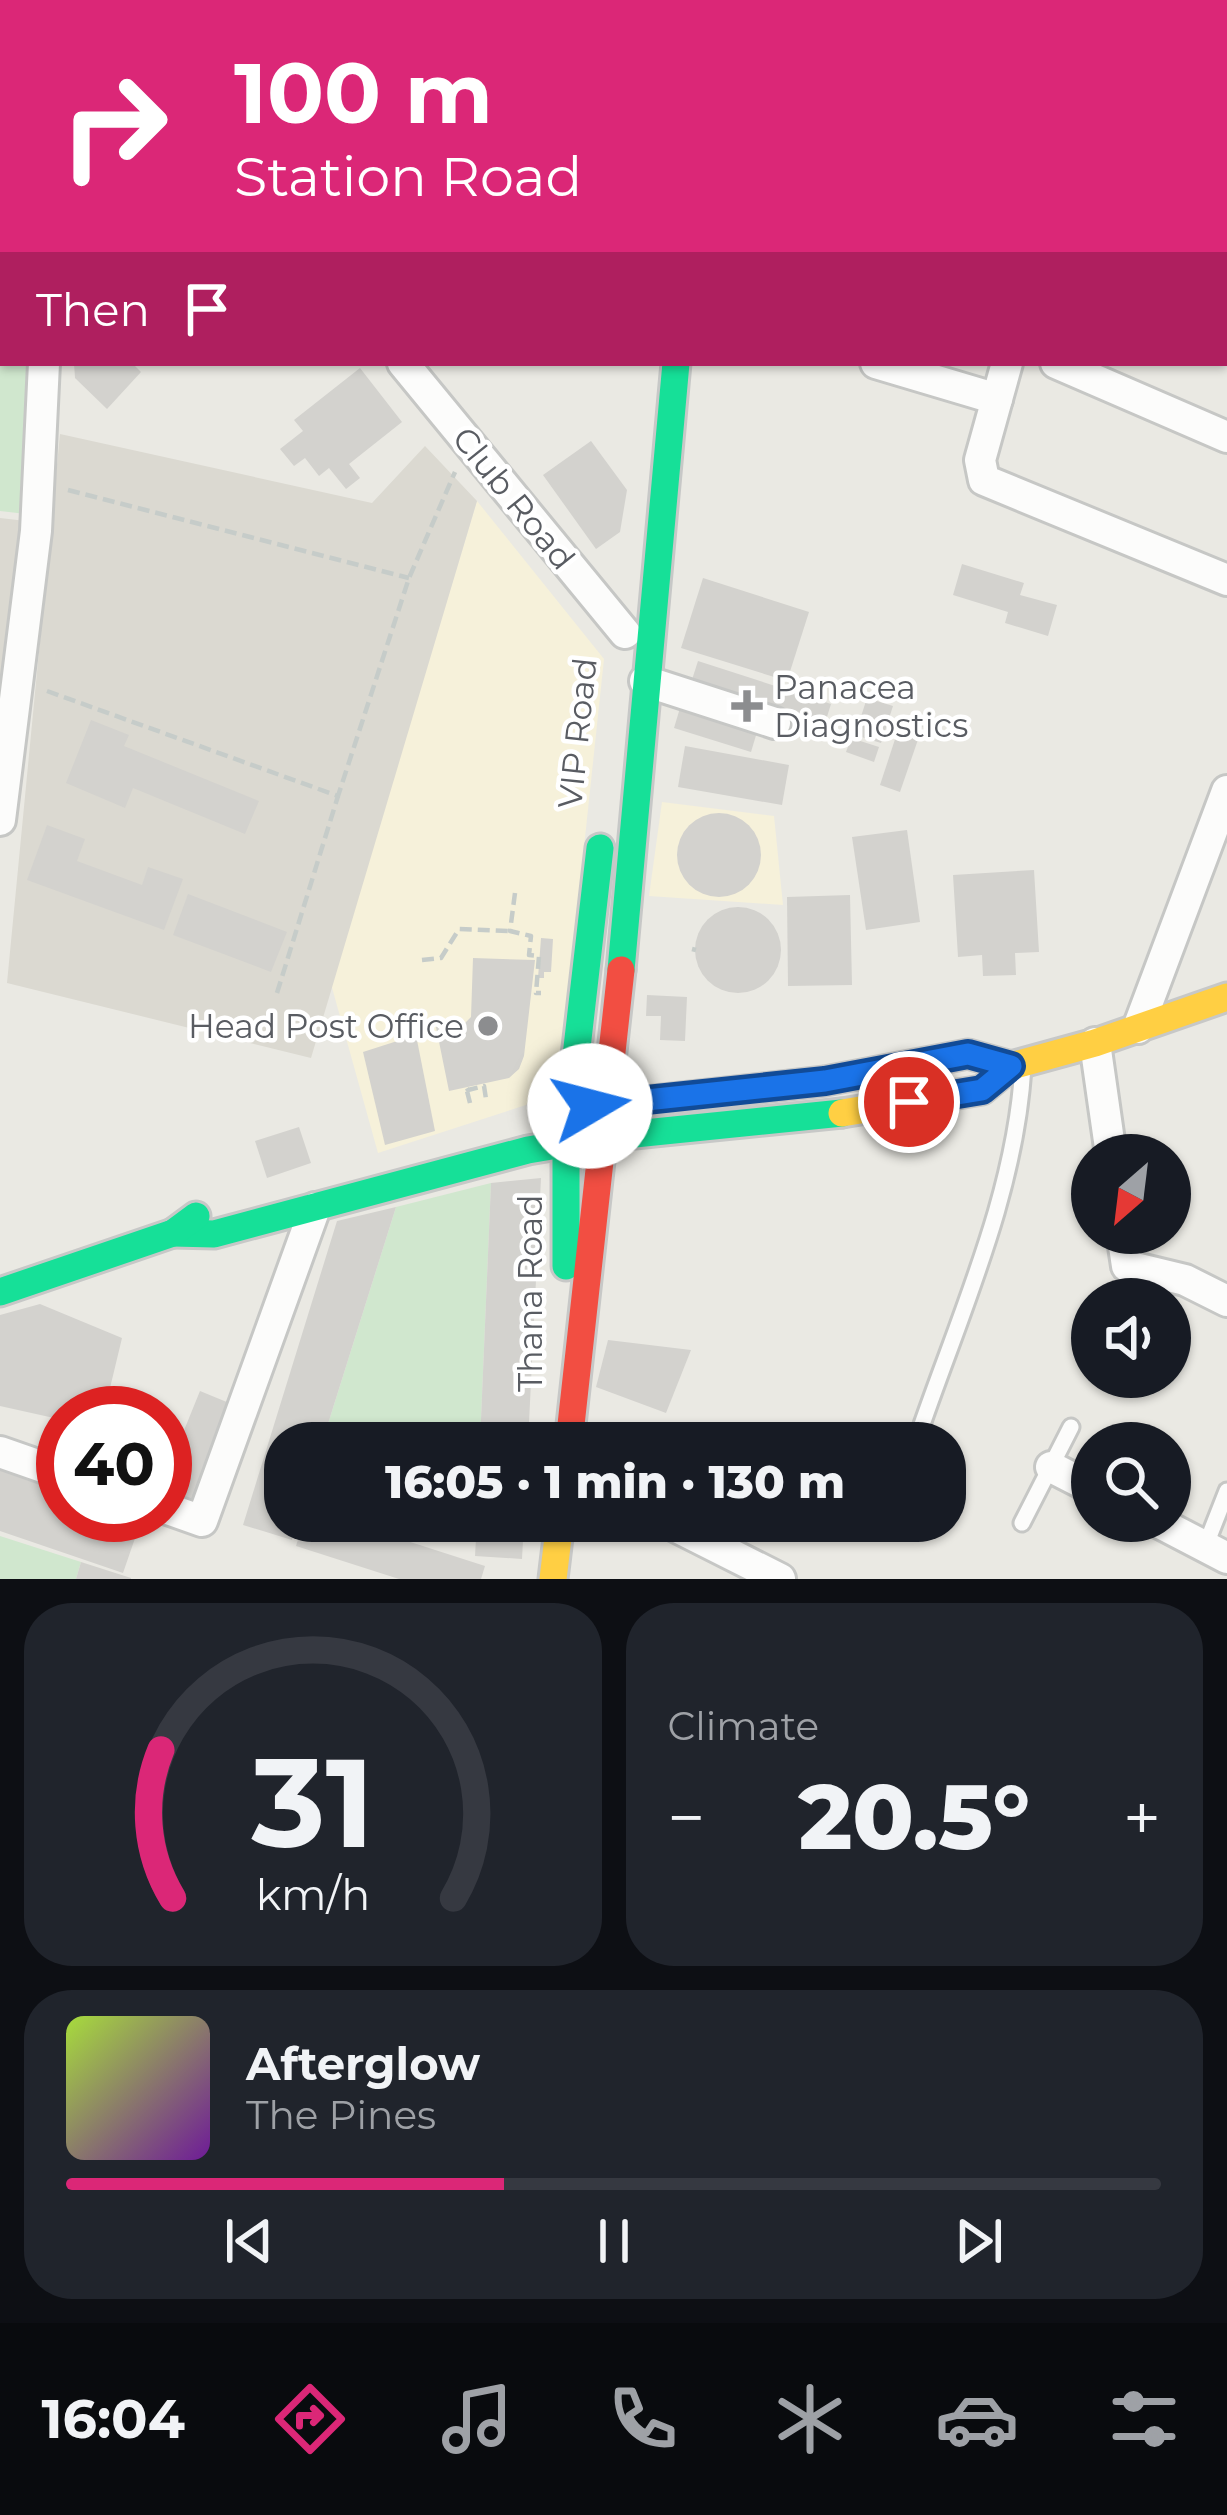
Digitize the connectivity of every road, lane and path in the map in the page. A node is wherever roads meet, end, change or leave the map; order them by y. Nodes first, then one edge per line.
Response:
1 (44, 366) edge
2 (406, 366) edge
3 (654, 366) edge
4 (676, 366) edge
5 (886, 366) edge
6 (1006, 366) edge
7 (1063, 366) edge
8 (997, 399) junction
9 (1227, 437) edge
10 (478, 453) junction
11 (56, 487) dead end
12 (410, 578) junction
13 (1227, 580) edge
14 (636, 635) junction
15 (19, 680) junction
16 (632, 681) junction
17 (775, 723) dead end
18 (1227, 790) edge
19 (338, 796) junction
20 (0, 820) edge
21 (603, 821) dead end
22 (515, 893) dead end
23 (510, 932) junction
24 (422, 960) dead end
25 (277, 993) dead end
26 (541, 994) dead end
27 (1227, 997) edge
28 (1138, 1028) junction
29 (1096, 1043) junction
30 (1017, 1065) junction
31 (486, 1099) dead end
32 (577, 1102) junction
33 (470, 1103) dead end
34 (636, 1134) junction
35 (1108, 1134) edge
36 (586, 1140) junction
37 (528, 1150) junction
38 (600, 1174) junction
39 (566, 1180) junction
40 (228, 1202) dead end
41 (315, 1208) junction
42 (173, 1233) junction
43 (1125, 1254) edge
44 (0, 1292) edge
45 (1227, 1301) edge
46 (568, 1422) edge
47 (570, 1422) edge
48 (923, 1422) edge
49 (1071, 1427) dead end
50 (0, 1452) edge
51 (36, 1465) edge
52 (1051, 1467) junction
53 (1071, 1477) edge
54 (1227, 1490) edge
55 (192, 1517) edge
56 (1022, 1523) dead end
57 (557, 1542) edge
58 (707, 1542) edge
59 (1216, 1553) edge
60 (553, 1579) edge
61 (780, 1579) edge

1 - 15 street
2 - 10 street, Club Road
3 - 14 street, VIP Road
4 - 14 street, VIP Road
5 - 8 street
6 - 8 street
7 - 9 street
8 - 13 street
10 - 12 path
10 - 14 street, Club Road
11 - 12 path
12 - 19 path
14 - 16 street, VIP Road
15 - 19 path
15 - 20 street
16 - 17 street
16 - 32 street, VIP Road
18 - 28 street
19 - 25 path
21 - 32 street, VIP Road
22 - 23 path
23 - 24 path
23 - 26 path
27 - 28 street
28 - 29 street
29 - 30 street
29 - 35 street
30 - 32 street
30 - 34 street
30 - 48 lane
31 - 33 path
32 - 36 street
32 - 36 street
34 - 36 street
34 - 38 street
36 - 37 street
36 - 38 street, Thana Road
36 - 39 street, Thana Road
37 - 39 street
37 - 41 street
38 - 47 street, Thana Road
39 - 46 street, Thana Road
40 - 42 street
41 - 42 street
41 - 55 street
42 - 44 street
43 - 45 street
49 - 52 lane
50 - 51 street
52 - 53 street
52 - 56 lane
54 - 59 lane
57 - 60 street
58 - 61 street

